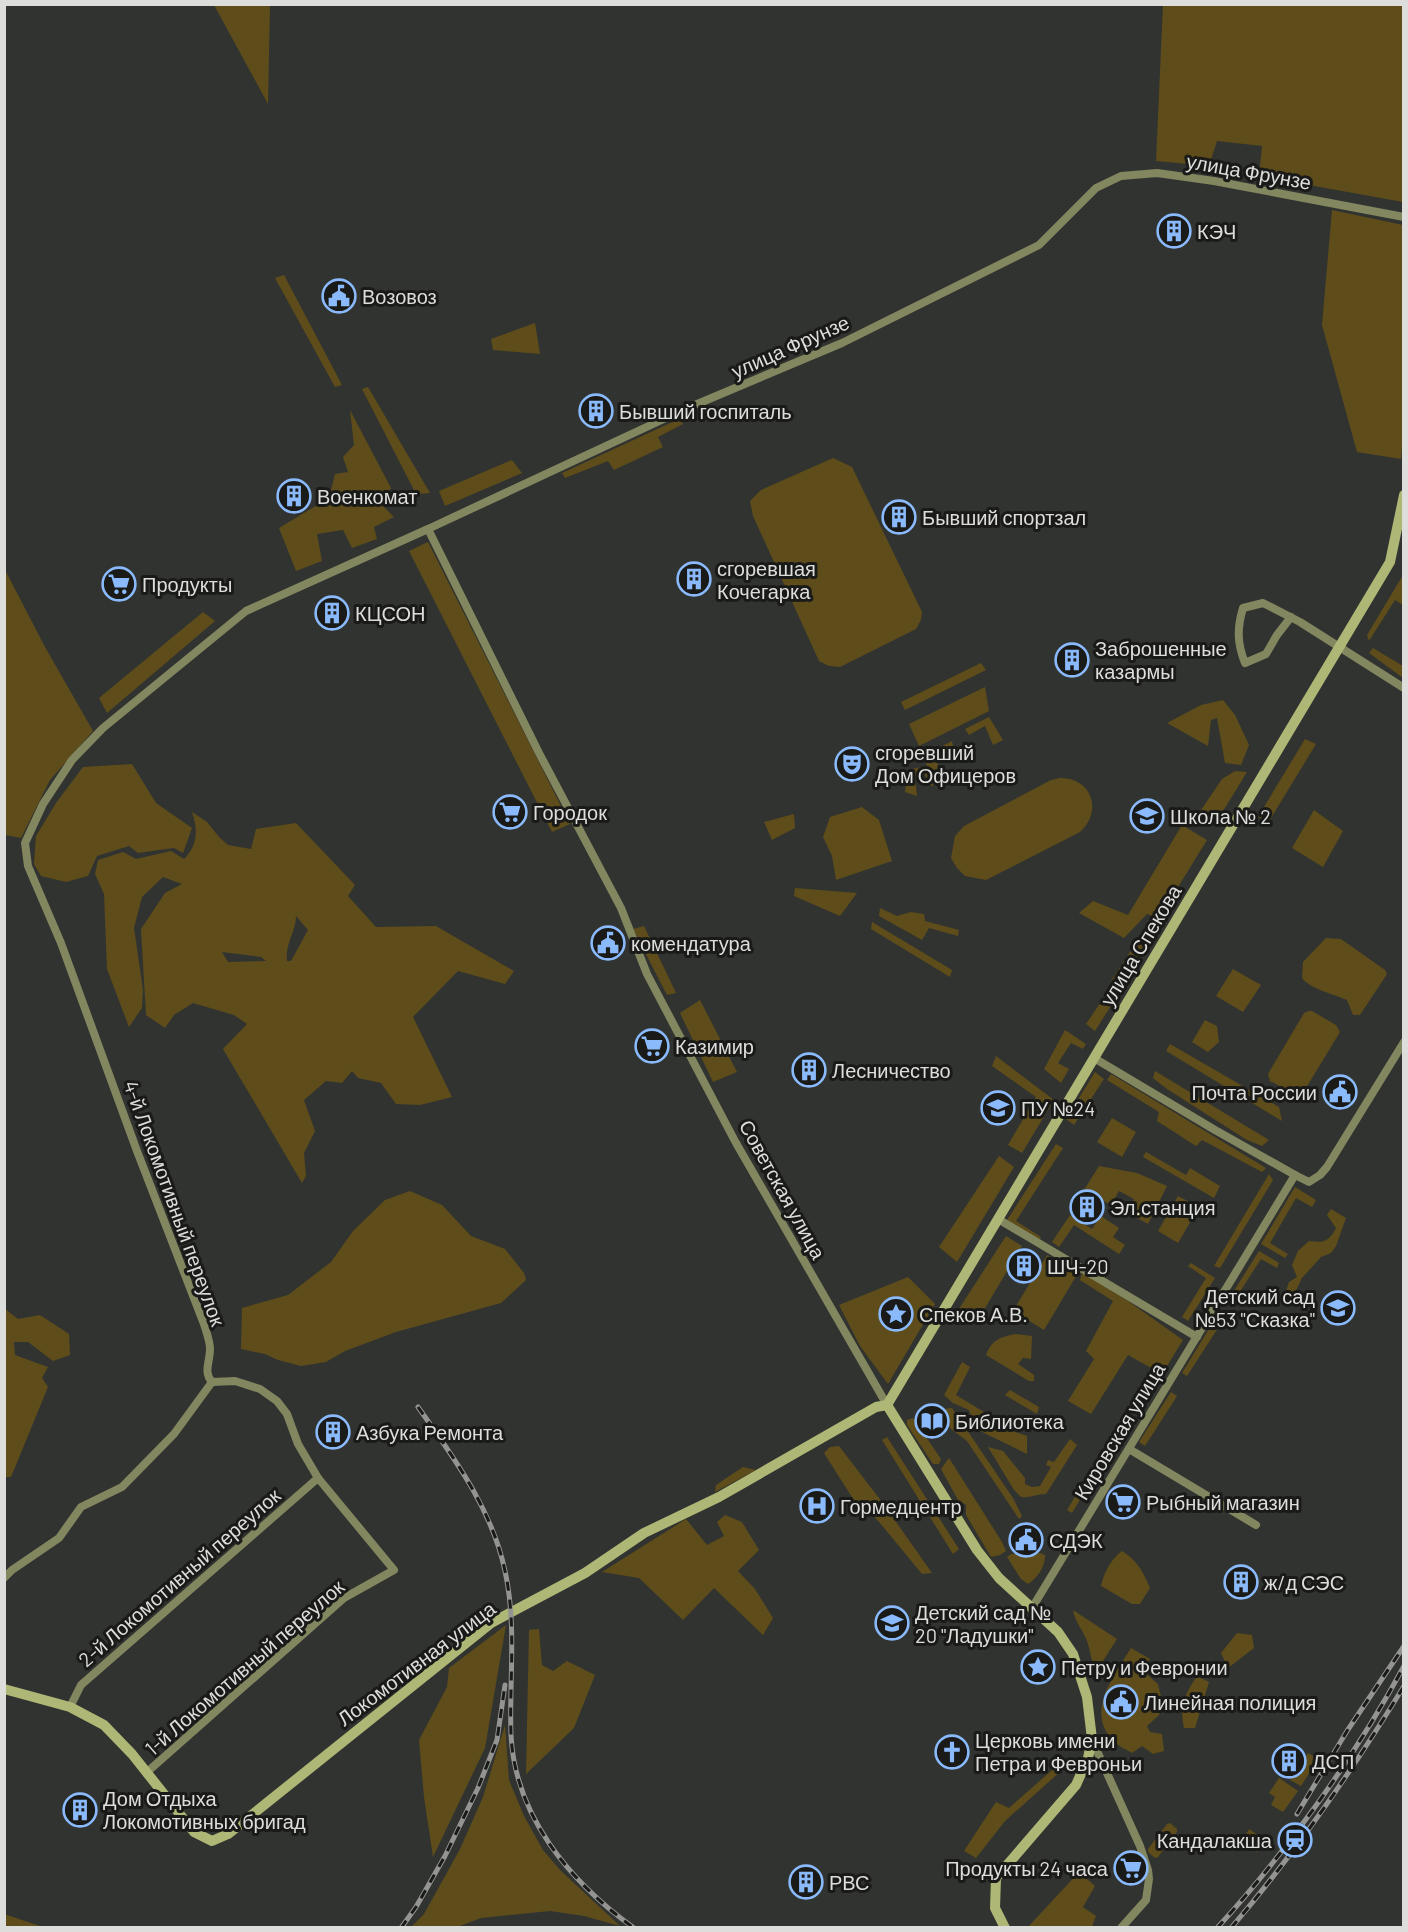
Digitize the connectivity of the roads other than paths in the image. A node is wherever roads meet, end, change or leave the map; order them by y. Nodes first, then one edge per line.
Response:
1 (1404, 217) edge
2 (1404, 495) edge
3 (428, 529) junction
4 (1291, 617) junction
5 (1339, 648) junction
6 (1404, 688) edge
7 (25, 843) joint
8 (1404, 1042) edge
9 (1094, 1058) junction
10 (1295, 1175) junction
11 (998, 1219) junction
12 (1197, 1337) junction
13 (212, 1382) junction
14 (887, 1406) junction
15 (1129, 1449) junction
16 (318, 1478) junction
17 (1256, 1525) dead end
18 (4, 1578) edge
19 (1032, 1608) junction
20 (4, 1689) edge
21 (70, 1707) junction
22 (1092, 1739) junction
23 (146, 1773) junction
24 (1005, 1928) edge
25 (1121, 1928) edge

1 - 3 street, улица Фрунзе
2 - 5 main road, улица Спекова
3 - 7 street, улица Фрунзе
3 - 14 street, Советская улица
4 - 4 street
4 - 5 street
5 - 6 street
5 - 9 main road, улица Спекова
7 - 13 street, 4-й Локомотивный переулок
8 - 10 street
9 - 10 street
9 - 11 main road, улица Спекова
10 - 12 street, Кировская улица
11 - 12 street
11 - 14 main road, улица Спекова
12 - 15 street, Кировская улица
13 - 16 street
13 - 18 street
14 - 19 main road, Советская улица
14 - 23 main road, Локомотивная улица
15 - 17 street
15 - 19 street, Кировская улица
16 - 21 street, 2-й Локомотивный переулок
16 - 23 street, 1-й Локомотивный переулок
19 - 22 main road
20 - 21 main road, Локомотивная улица
21 - 23 main road, Локомотивная улица
22 - 24 main road
22 - 25 street

